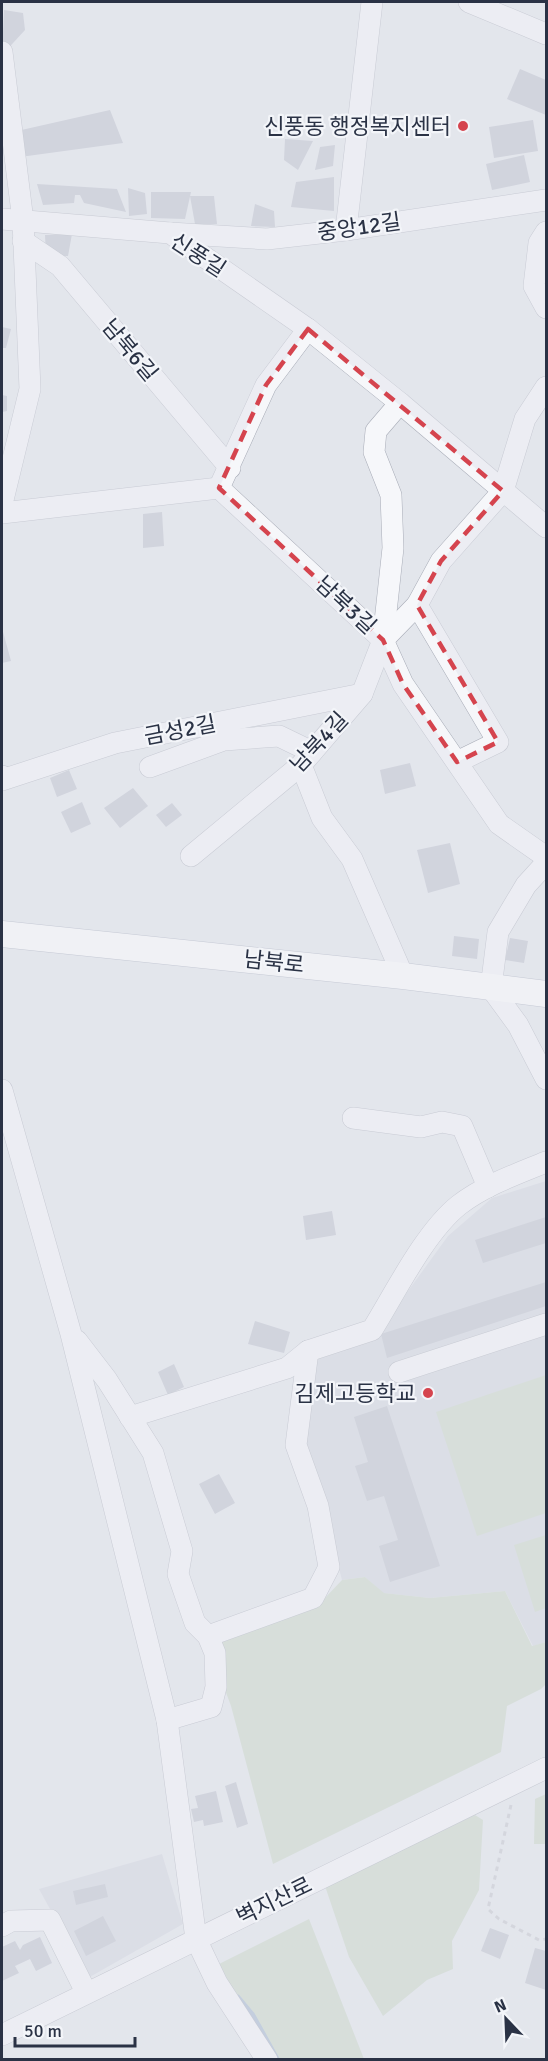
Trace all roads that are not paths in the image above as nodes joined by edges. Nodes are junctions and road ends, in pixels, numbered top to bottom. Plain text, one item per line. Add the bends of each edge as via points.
1 (372, 2) edge
2 (469, 2) edge
3 (546, 34) edge
4 (2, 52) edge
5 (546, 200) edge
6 (2, 219) edge
7 (346, 230) junction
8 (23, 231) junction
9 (546, 232) edge
10 (170, 233) junction
11 (546, 308) edge
12 (308, 328) junction
13 (546, 387) edge
14 (400, 403) junction
15 (230, 468) junction
16 (219, 488) junction
17 (502, 491) junction
18 (2, 504) edge
19 (2, 513) edge
20 (546, 527) edge
21 (417, 605) junction
22 (383, 639) junction
23 (362, 694) junction
24 (306, 759) junction
25 (457, 762) junction
26 (150, 767) dead end
27 (2, 778) edge
28 (190, 856) dead end
29 (546, 857) edge
30 (546, 863) edge
31 (2, 934) edge
32 (403, 976) junction
33 (490, 988) junction
34 (546, 994) edge
35 (546, 1079) edge
36 (2, 1090) edge
37 (353, 1118) dead end
38 (546, 1162) edge
39 (488, 1187) junction
40 (546, 1324) edge
41 (71, 1334) junction
42 (308, 1351) junction
43 (399, 1372) dead end
44 (130, 1417) junction
45 (208, 1636) junction
46 (167, 1720) junction
47 (546, 1768) edge
48 (5, 1920) edge
49 (196, 1940) junction
50 (86, 1992) junction
51 (2, 2035) edge
52 (267, 2060) edge

1 - 7 street
2 - 3 street
4 - 8 street
5 - 7 street, 중앙12길
6 - 8 street, 신풍길
7 - 10 street, 중앙12길 via 267,239
8 - 10 street, 신풍길
8 - 15 street, 남북6길 via 60,266
8 - 18 street via 30,389
9 - 11 street via 539,243 534,286
10 - 12 street, 신풍길
12 - 14 street, 신풍길
12 - 15 street via 266,385
13 - 17 street via 525,419
14 - 17 street, 신풍길
14 - 22 street via 376,431 374,452 392,495 393,548
15 - 16 street
16 - 19 street
16 - 22 street, 남북3길
17 - 20 street, 신풍길
17 - 21 street, 남북4길 via 441,561
21 - 22 street, 남북4길
21 - 25 street via 498,742
22 - 23 street, 남북4길
22 - 25 street, 남북3길 via 404,684
23 - 24 street, 남북4길
23 - 27 street, 금성2길 via 115,743
24 - 26 street via 279,736 224,740
24 - 28 street, 남북4길
24 - 32 street via 322,818 352,859
25 - 29 street, 남북3길 via 500,825
30 - 33 street via 526,885 498,932
31 - 32 main road, 남북로
32 - 33 main road, 남북로
33 - 34 main road, 남북로
33 - 35 street via 518,1025
36 - 41 street
37 - 39 street via 421,1127 442,1122 462,1126
38 - 39 street
39 - 42 street via 459,1206 434,1231 372,1330
40 - 43 street
41 - 44 street
41 - 46 street
42 - 44 street via 287,1368
42 - 45 street via 296,1445 318,1506 329,1566 313,1599
44 - 45 street via 153,1453 182,1551 178,1574 195,1623
45 - 46 street via 215,1653 216,1687 211,1707
46 - 49 street
47 - 49 street, 벽지산로
48 - 50 street via 50,1920
49 - 50 street, 벽지산로
49 - 52 street via 217,1983
50 - 51 street, 벽지산로

